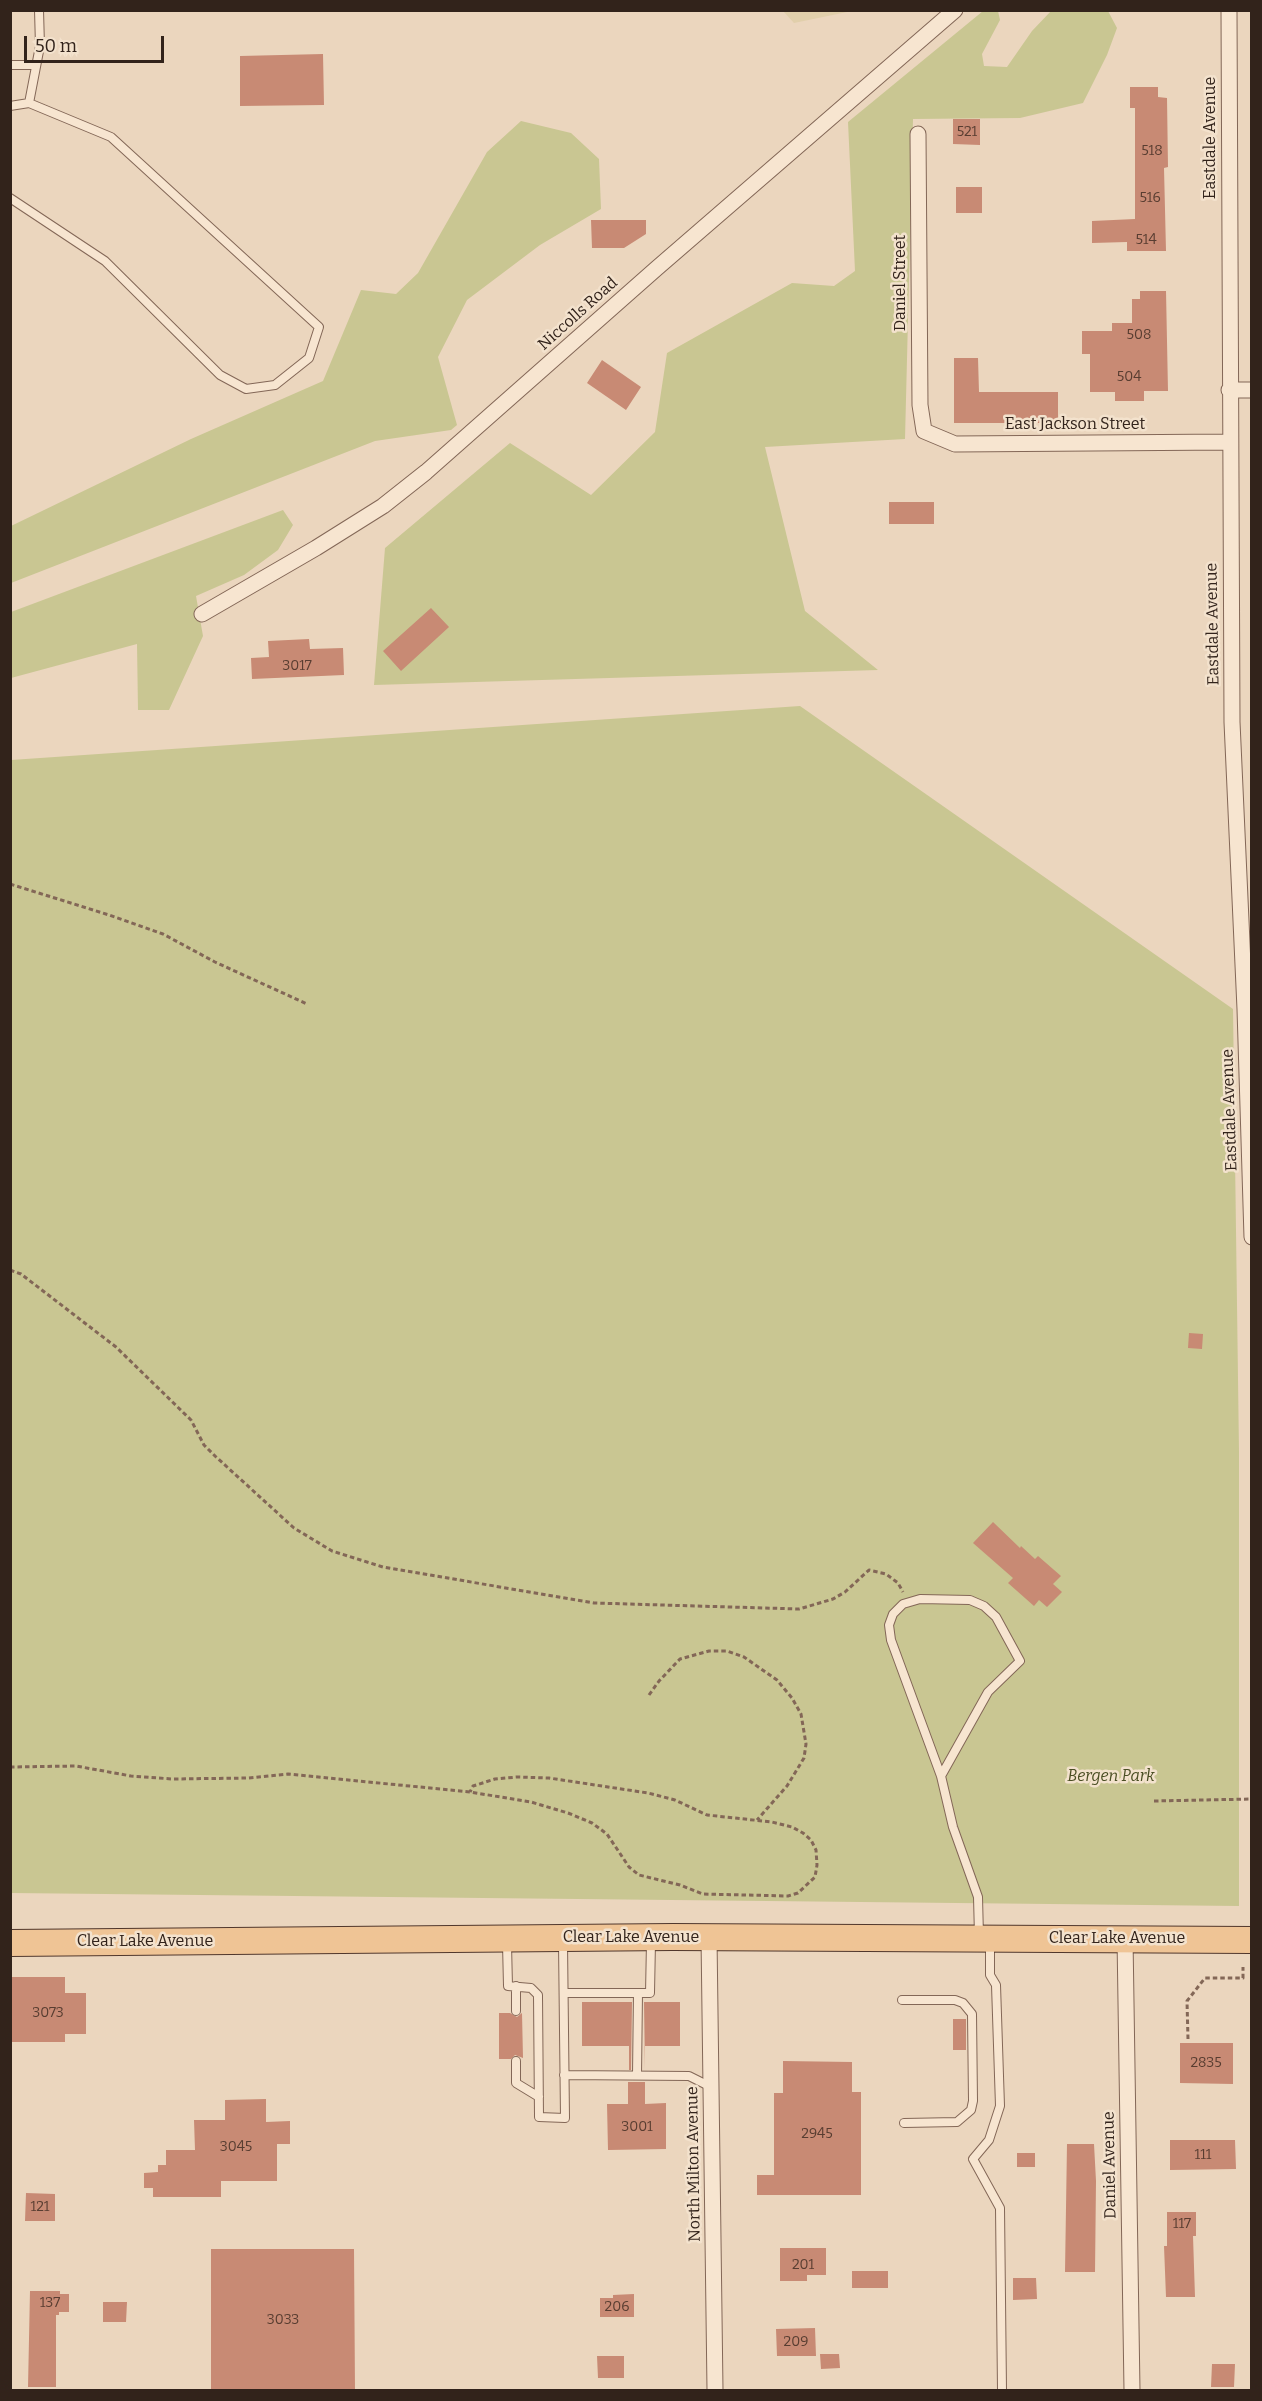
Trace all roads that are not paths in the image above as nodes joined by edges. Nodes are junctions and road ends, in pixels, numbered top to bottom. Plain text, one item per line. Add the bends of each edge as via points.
1 (39, 10) edge
2 (955, 10) edge
3 (1229, 10) edge
4 (10, 65) edge
5 (36, 65) junction
6 (29, 103) junction
7 (10, 106) edge
8 (918, 134) dead end
9 (10, 198) edge
10 (1229, 390) junction
11 (1251, 390) edge
12 (924, 431) joint
13 (1229, 442) junction
14 (202, 614) dead end
15 (1251, 1238) edge
16 (941, 1776) junction
17 (651, 1937) junction
18 (709, 1937) junction
19 (563, 1938) junction
20 (985, 1938) junction
21 (1125, 1938) junction
22 (507, 1939) junction
23 (1251, 1940) edge
24 (10, 1943) edge
25 (516, 1986) junction
26 (564, 1993) junction
27 (638, 1993) junction
28 (902, 2000) dead end
29 (516, 2011) dead end
30 (516, 2061) dead end
31 (564, 2075) junction
32 (637, 2075) junction
33 (711, 2087) junction
34 (539, 2097) junction
35 (904, 2123) dead end
36 (715, 2391) edge
37 (1002, 2391) edge
38 (1132, 2391) edge

1 - 5 lane
2 - 14 street, Niccolls Road via 426,472 383,506
3 - 10 street, Eastdale Avenue
4 - 5 lane
5 - 6 lane
6 - 7 lane
6 - 9 lane via 111,137 267,279 319,327 309,358 275,385 246,389 220,375 105,261
8 - 12 street, Daniel Street via 920,405
10 - 11 street
10 - 13 street, Eastdale Avenue
12 - 13 street, East Jackson Street via 955,444
13 - 15 street, Eastdale Avenue via 1232,722
16 - 16 lane via 889,1625 893,1614 909,1602 970,1600 996,1617 1020,1661 988,1692
16 - 20 lane via 953,1827 978,1897
17 - 18 main road, Clear Lake Avenue
17 - 19 main road, Clear Lake Avenue
17 - 27 lane via 650,1993
18 - 20 main road, Clear Lake Avenue
18 - 33 street, North Milton Avenue
19 - 22 main road, Clear Lake Avenue
19 - 26 lane
20 - 21 main road, Clear Lake Avenue
20 - 37 lane via 990,1975 996,1985 1000,2106 989,2140 973,2158 1000,2208
21 - 23 main road, Clear Lake Avenue
21 - 38 street, Daniel Avenue
22 - 24 main road, Clear Lake Avenue
22 - 25 lane via 508,1986
25 - 29 lane
25 - 34 lane via 531,1988 538,1995
26 - 27 lane
26 - 31 lane
27 - 32 lane
28 - 35 lane via 955,2000 972,2014 971,2110 957,2122
30 - 34 lane via 516,2083
31 - 32 lane
31 - 34 lane via 565,2118 539,2118
32 - 33 lane via 689,2076
33 - 36 street, North Milton Avenue

